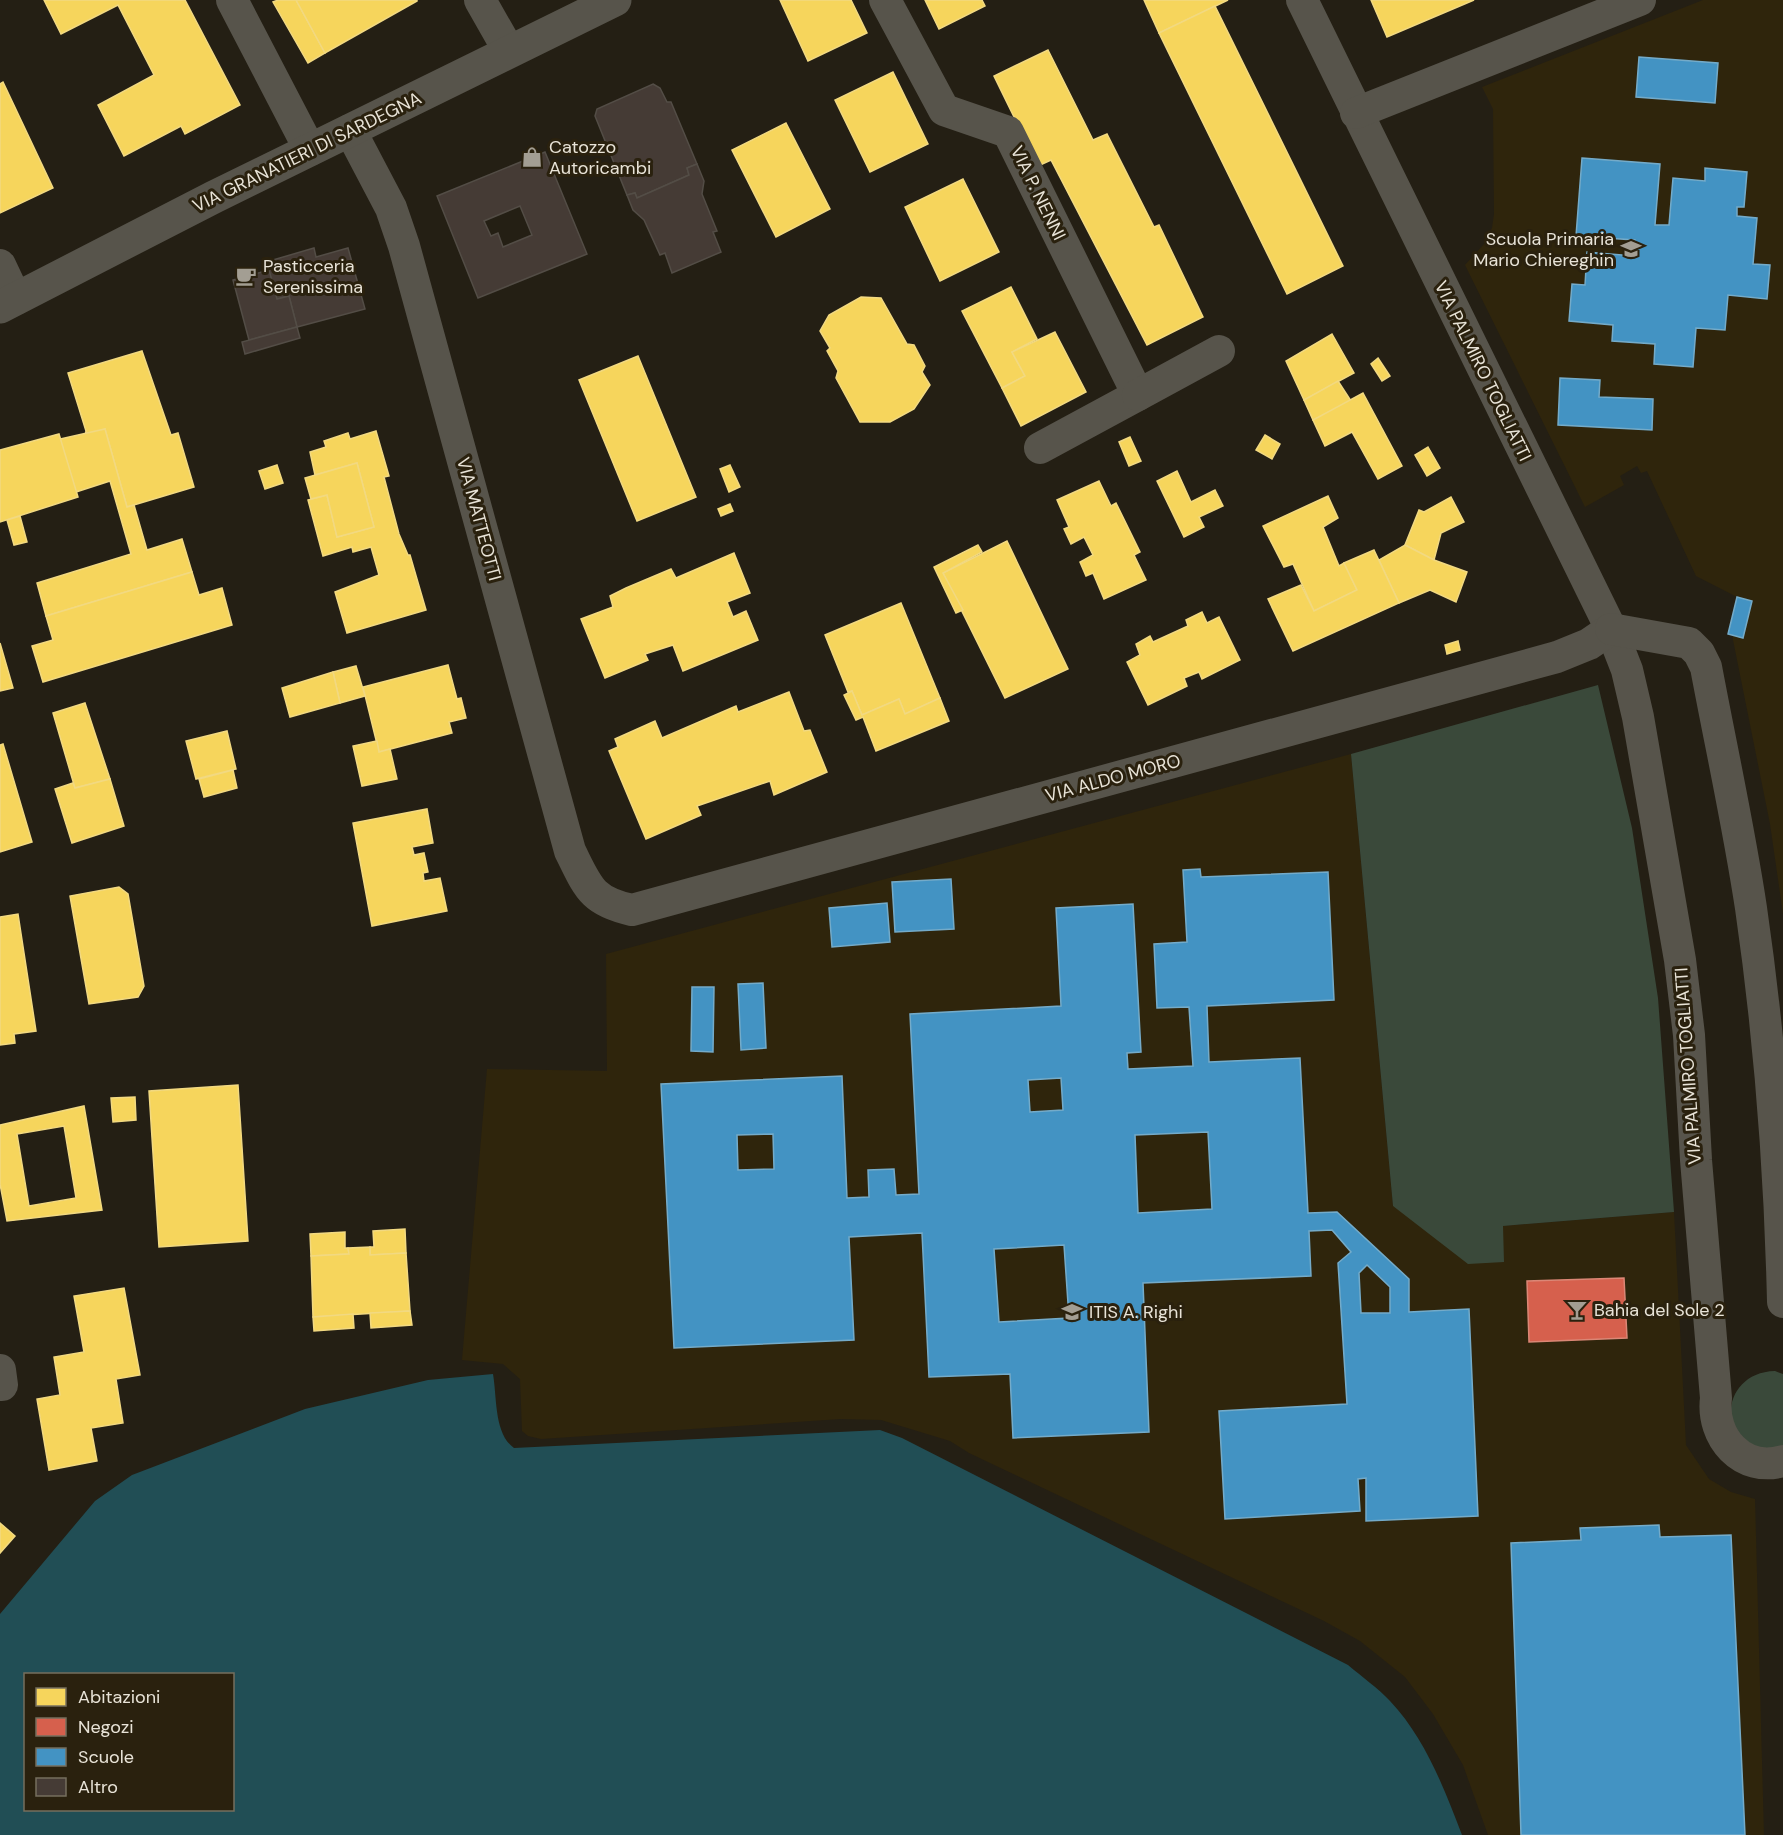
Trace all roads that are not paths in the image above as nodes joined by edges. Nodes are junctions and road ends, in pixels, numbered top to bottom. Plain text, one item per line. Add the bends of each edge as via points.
1 (232, 0) edge
2 (480, 0) edge
3 (615, 0) edge
4 (885, 0) edge
5 (1302, 0) edge
6 (1640, 0) edge
7 (509, 51) junction
8 (1356, 113) junction
9 (350, 130) junction
10 (310, 150) junction
11 (0, 265) edge
12 (8, 303) edge
13 (1219, 351) dead end
14 (1138, 395) junction
15 (1040, 448) dead end
16 (1611, 629) junction
17 (609, 904) joint
18 (1783, 1302) edge
19 (1783, 1461) edge

1 - 10 street
2 - 7 street
3 - 7 street, VIA GRANATIERI DI SARDEGNA
4 - 14 street, VIA P. NENNI via 944,110 1008,132
5 - 8 street, VIA PALMIRO TOGLIATTI
6 - 8 street
7 - 9 street, VIA GRANATIERI DI SARDEGNA
8 - 16 street, VIA PALMIRO TOGLIATTI
9 - 10 street, VIA GRANATIERI DI SARDEGNA
9 - 17 street, VIA MATTEOTTI via 391,208 404,246 570,851 588,886
10 - 12 street, VIA GRANATIERI DI SARDEGNA
11 - 12 street
13 - 14 street
14 - 15 street
16 - 17 street, VIA ALDO MORO via 1589,644 1534,664 632,910
16 - 18 street via 1689,643 1706,667 1751,906 1763,997 1777,1155
16 - 19 street, VIA PALMIRO TOGLIATTI via 1627,670 1638,717 1680,960 1689,1035 1716,1398 1714,1414 1728,1447 1766,1463

